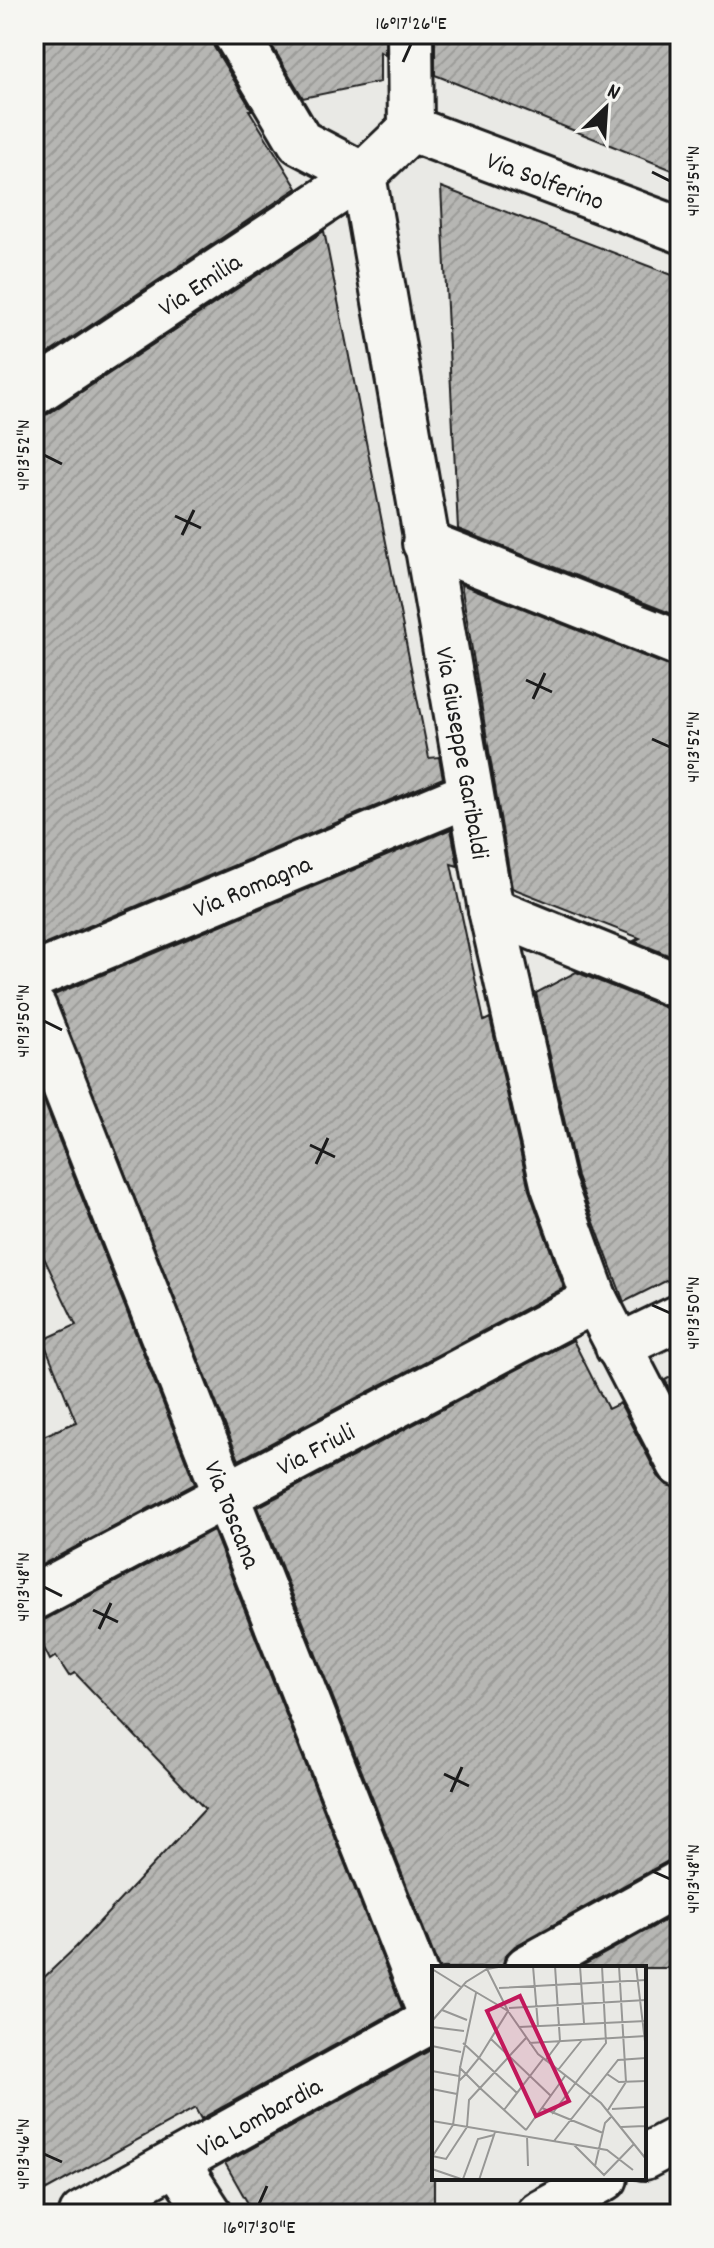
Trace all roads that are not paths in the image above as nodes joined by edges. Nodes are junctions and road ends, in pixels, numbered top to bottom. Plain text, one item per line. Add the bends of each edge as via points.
1 (236, 34) edge
2 (410, 34) edge
3 (411, 129) junction
4 (363, 175) junction
5 (680, 230) edge
6 (34, 393) edge
7 (425, 543) junction
8 (680, 644) edge
9 (470, 794) junction
10 (491, 910) junction
11 (34, 976) edge
12 (680, 987) edge
13 (34, 1008) edge
14 (595, 1300) junction
15 (680, 1317) edge
16 (618, 1347) junction
17 (680, 1464) edge
18 (227, 1495) junction
19 (34, 1597) edge
20 (680, 1883) edge
21 (531, 1966) edge
22 (432, 2015) edge
23 (432, 2021) edge
24 (680, 2138) edge
25 (646, 2156) edge
26 (176, 2162) junction
27 (601, 2180) edge
28 (82, 2214) edge
29 (210, 2214) edge
30 (539, 2214) edge

1 - 4 street via 300,142
2 - 3 street
3 - 4 street
3 - 5 street, Via Solferino
4 - 6 street, Via Emilia
4 - 7 street, Via Giuseppe Garibaldi
7 - 8 street
7 - 9 street, Via Giuseppe Garibaldi
9 - 10 street, Via Giuseppe Garibaldi
9 - 11 street, Via Romagna
10 - 12 street
10 - 14 street, Via Giuseppe Garibaldi via 553,1184
13 - 18 street, Via Toscana
14 - 16 street, Via Giuseppe Garibaldi
14 - 18 street, Via Friuli
15 - 16 street
16 - 17 street, Via Giuseppe Garibaldi
18 - 19 street, Via Friuli
18 - 22 street, Via Toscana
20 - 21 street
23 - 26 street, Via Lombardia
24 - 25 street
26 - 28 street, Via Lombardia
26 - 29 street
27 - 30 street

